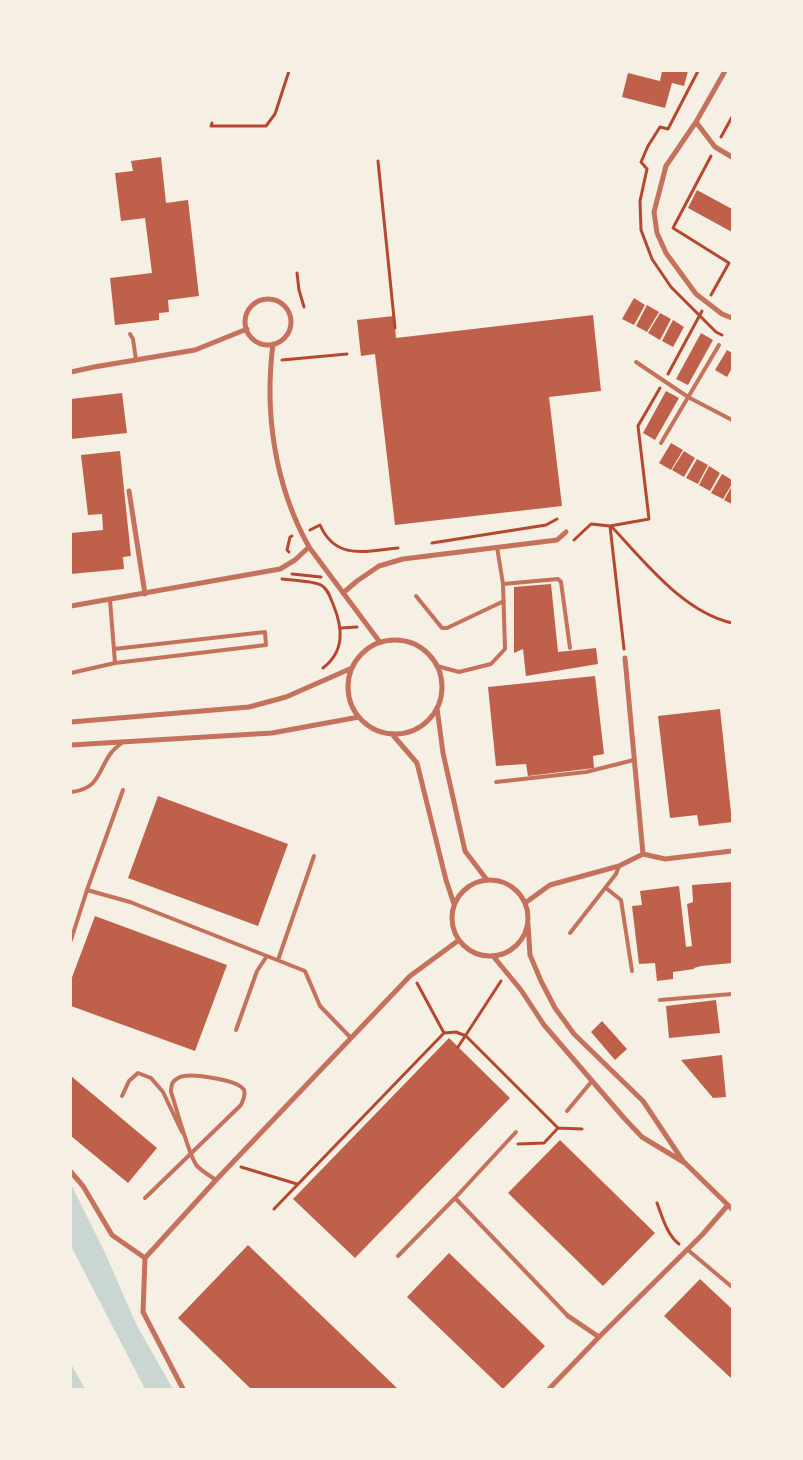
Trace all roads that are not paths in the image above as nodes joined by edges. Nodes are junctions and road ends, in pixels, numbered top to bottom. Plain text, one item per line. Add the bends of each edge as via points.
1 (725, 71) edge
2 (696, 122) junction
3 (732, 157) edge
4 (732, 318) edge
5 (247, 329) junction
6 (130, 334) dead end
7 (274, 344) junction
8 (719, 345) dead end
9 (136, 360) junction
10 (636, 362) dead end
11 (71, 372) edge
12 (688, 397) junction
13 (732, 420) edge
14 (662, 443) dead end
15 (129, 491) dead end
16 (566, 532) dead end
17 (309, 547) junction
18 (497, 547) junction
19 (503, 584) junction
20 (343, 592) junction
21 (144, 594) junction
22 (416, 596) dead end
23 (110, 600) junction
24 (504, 601) junction
25 (71, 606) edge
26 (379, 641) junction
27 (570, 648) dead end
28 (114, 649) junction
29 (624, 658) road end
30 (115, 663) junction
31 (437, 666) junction
32 (352, 668) junction
33 (71, 673) edge
34 (437, 708) junction
35 (359, 717) junction
36 (71, 722) edge
37 (392, 734) junction
38 (123, 742) junction
39 (71, 745) edge
40 (634, 760) junction
41 (496, 782) dead end
42 (123, 790) dead end
43 (71, 792) edge
44 (732, 851) edge
45 (643, 854) junction
46 (314, 856) dead end
47 (619, 866) junction
48 (487, 880) junction
49 (606, 888) junction
50 (87, 890) junction
51 (525, 903) junction
52 (454, 904) junction
53 (528, 924) junction
54 (570, 933) dead end
55 (71, 940) edge
56 (459, 940) junction
57 (267, 956) junction
58 (493, 956) junction
59 (278, 960) junction
60 (632, 971) dead end
61 (732, 994) edge
62 (660, 1000) dead end
63 (236, 1030) dead end
64 (351, 1038) junction
65 (592, 1081) junction
66 (122, 1096) dead end
67 (567, 1111) dead end
68 (516, 1132) dead end
69 (186, 1141) junction
70 (191, 1152) junction
71 (685, 1163) junction
72 (71, 1172) edge
73 (216, 1180) junction
74 (145, 1198) dead end
75 (455, 1198) junction
76 (730, 1207) edge
77 (688, 1250) junction
78 (398, 1256) dead end
79 (146, 1258) junction
80 (732, 1287) edge
81 (568, 1316) joint
82 (599, 1337) junction
83 (183, 1389) edge
84 (549, 1389) edge

1 - 2 street
2 - 3 street via 715,148
2 - 4 street via 666,166 654,212 657,233 666,253 696,294
5 - 7 street via 260,343
5 - 7 street via 246,315 254,303 266,298 278,300 287,308 292,322 286,336
5 - 9 street via 195,350
6 - 9 lane
7 - 17 street via 271,360 275,452 280,476
8 - 12 lane
9 - 11 street
10 - 12 lane
12 - 13 lane
12 - 14 lane
15 - 21 street
16 - 18 street via 557,540
17 - 20 street
17 - 21 street via 280,569
18 - 19 lane
18 - 20 street via 403,559 379,566
19 - 24 lane
19 - 27 lane via 558,579
20 - 26 street
21 - 23 street
22 - 24 lane via 442,628
23 - 25 street
23 - 28 lane
24 - 31 lane via 505,649 491,664 460,672
26 - 31 street via 402,640 418,645 428,652
26 - 32 street via 361,654
28 - 30 lane
28 - 30 lane via 265,632 266,645
29 - 40 street
30 - 33 lane
31 - 34 street via 442,681
32 - 35 street via 348,695
32 - 36 street via 286,697 250,707
34 - 37 street via 420,727
34 - 48 street via 443,753 465,851
35 - 37 street via 376,730
35 - 38 street via 272,733
37 - 52 street via 417,763
38 - 39 street
38 - 43 lane via 112,752 98,780
40 - 41 lane via 586,772
40 - 45 street
42 - 50 lane
44 - 45 street via 665,858
45 - 47 street
46 - 59 lane
47 - 49 lane
47 - 51 street via 550,885
48 - 51 street via 510,885
48 - 52 street via 467,887
49 - 54 lane
49 - 60 lane via 621,900
50 - 55 lane
50 - 57 lane via 130,902
51 - 53 street
52 - 56 street via 452,922
53 - 58 street via 518,944 510,951
53 - 71 street via 530,955 555,1008 586,1046 643,1101
56 - 58 street via 477,954
56 - 64 street via 410,976
57 - 59 lane
57 - 63 lane via 257,971
58 - 65 street via 544,1025
59 - 64 lane via 305,970 320,1006
61 - 62 lane
64 - 73 street
65 - 67 lane
65 - 71 street via 642,1137
66 - 69 lane via 129,1081 138,1073 151,1078 163,1092
68 - 75 lane
69 - 70 lane
69 - 70 lane via 171,1092 174,1080 197,1076 241,1086 245,1091 241,1105
70 - 73 lane via 196,1164
70 - 74 lane
71 - 76 street
72 - 79 street via 112,1235
73 - 79 street
75 - 78 lane
75 - 81 lane
76 - 77 street
77 - 80 lane
77 - 82 street
79 - 83 street via 143,1312
81 - 82 street
82 - 84 street

